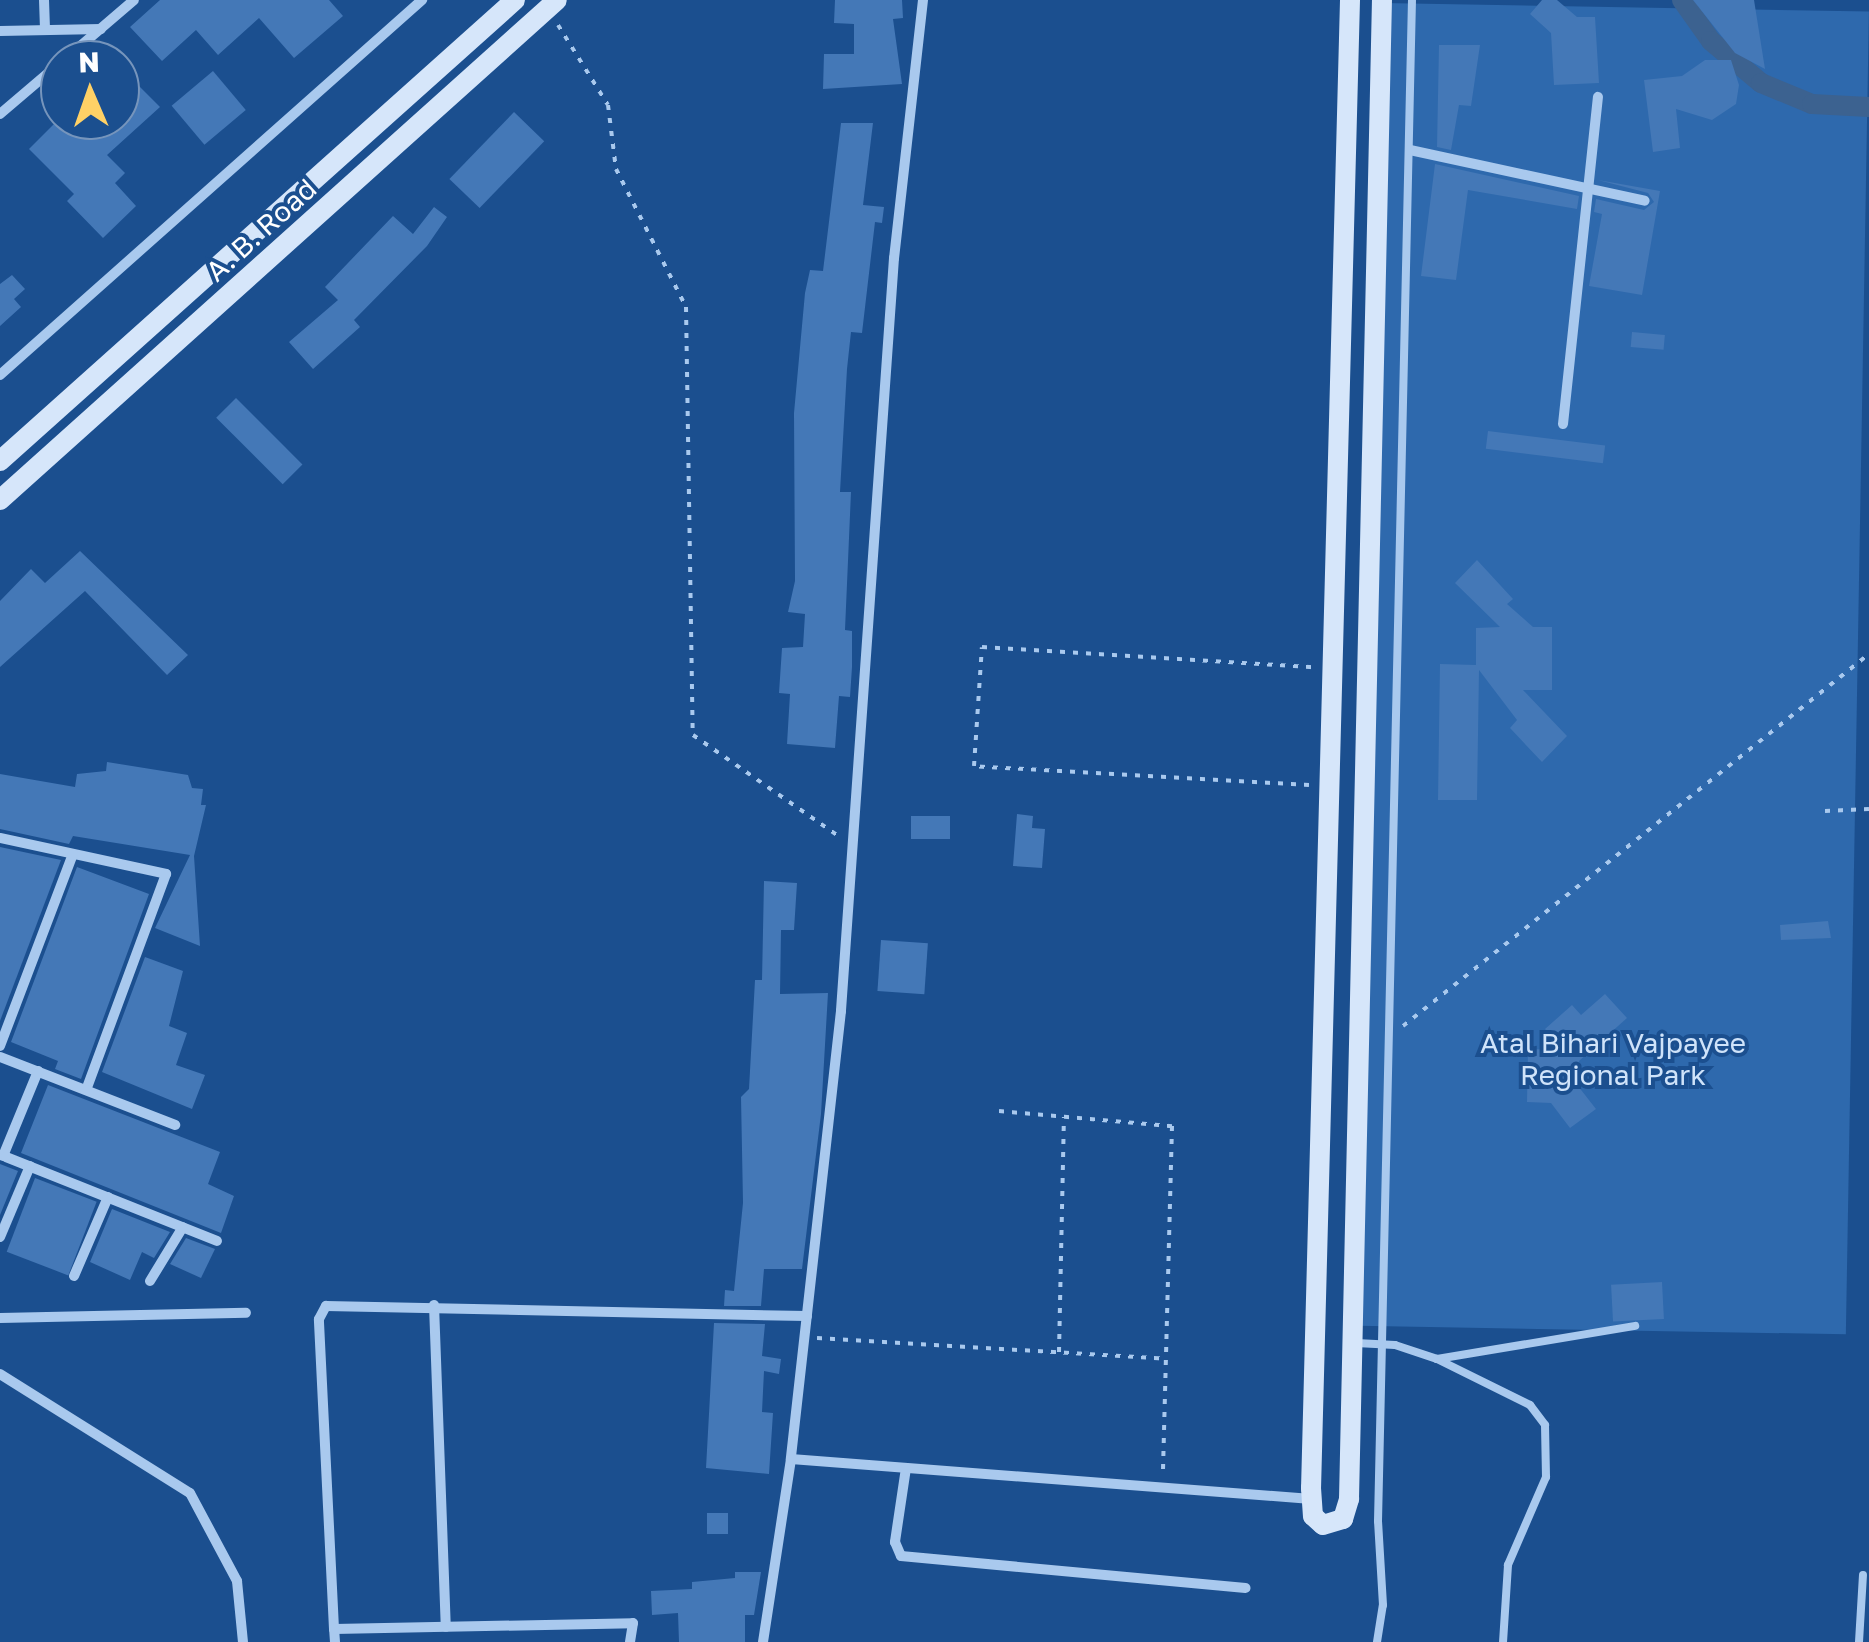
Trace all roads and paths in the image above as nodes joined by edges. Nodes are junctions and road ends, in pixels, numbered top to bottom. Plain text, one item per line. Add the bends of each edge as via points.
1 (44, 0) edge
2 (134, 0) edge
3 (422, 0) edge
4 (515, 0) edge
5 (924, 0) edge
6 (1350, 0) edge
7 (1382, 0) edge
8 (1412, 0) edge
9 (552, 4) edge
10 (44, 29) junction
11 (101, 29) junction
12 (0, 31) edge
13 (88, 40) edge
14 (40, 80) edge
15 (1598, 97) dead end
16 (0, 114) edge
17 (1410, 150) junction
18 (1588, 189) junction
19 (1646, 201) dead end
20 (0, 375) edge
21 (1563, 424) dead end
22 (0, 461) edge
23 (0, 500) edge
24 (1869, 654) edge
25 (1333, 668) junction
26 (1330, 786) junction
27 (1869, 809) edge
28 (1825, 810) dead end
29 (0, 838) edge
30 (851, 846) junction
31 (73, 854) junction
32 (1388, 1037) junction
33 (0, 1046) edge
34 (0, 1056) edge
35 (38, 1071) junction
36 (86, 1090) junction
37 (999, 1111) dead end
38 (1064, 1117) junction
39 (174, 1126) dead end
40 (3, 1156) edge
41 (30, 1166) junction
42 (108, 1197) junction
43 (183, 1227) junction
44 (0, 1237) edge
45 (217, 1241) dead end
46 (74, 1276) dead end
47 (150, 1282) dead end
48 (434, 1305) junction
49 (246, 1313) dead end
50 (807, 1316) junction
51 (0, 1318) edge
52 (1635, 1326) dead end
53 (805, 1337) junction
54 (1352, 1342) junction
55 (1382, 1342) junction
56 (1059, 1352) junction
57 (1166, 1359) junction
58 (1437, 1359) junction
59 (0, 1374) edge
60 (791, 1460) junction
61 (906, 1468) junction
62 (1162, 1488) junction
63 (1311, 1500) junction
64 (1863, 1575) dead end
65 (1246, 1588) dead end
66 (446, 1627) junction
67 (334, 1629) junction
68 (243, 1642) edge
69 (335, 1642) edge
70 (630, 1642) edge
71 (763, 1642) edge
72 (1377, 1642) edge
73 (1503, 1642) edge
74 (1859, 1642) edge

1 - 10 street
2 - 11 street
3 - 20 street
4 - 22 street, A. B. Road
5 - 30 street via 894,258
6 - 25 street
7 - 54 street
8 - 17 lane
9 - 23 street, A. B. Road
9 - 30 path via 608,105 616,169 686,307 693,735
10 - 11 street
10 - 12 street
11 - 13 street
14 - 16 street
15 - 18 street
17 - 18 street
17 - 32 lane
18 - 19 street
18 - 21 street
24 - 32 path
25 - 26 street
25 - 26 path via 982,647 974,766
26 - 63 street
27 - 28 path
29 - 31 street
30 - 50 street via 841,1011
31 - 33 street
31 - 36 street via 166,874
32 - 55 lane
34 - 35 street
35 - 36 street
35 - 40 street
36 - 39 street
37 - 38 path
38 - 56 path
38 - 57 path via 1172,1126
40 - 41 street
41 - 42 street
41 - 44 street
42 - 43 street
42 - 46 street
43 - 45 street
43 - 47 street
48 - 50 street
48 - 66 street
48 - 67 street via 341,1302 326,1306 318,1320
49 - 51 street
50 - 53 street
52 - 58 lane
53 - 56 path
53 - 60 street
54 - 55 lane
54 - 63 street via 1344,1518 1323,1525 1313,1516
55 - 58 lane
55 - 72 lane via 1383,1605
56 - 57 path
57 - 62 path
58 - 73 lane via 1530,1406 1545,1425 1546,1476 1508,1564
59 - 68 street via 190,1493 238,1582
60 - 61 street
60 - 71 street
61 - 62 street
61 - 65 street via 895,1542 901,1556
62 - 63 street
64 - 74 lane
66 - 67 street
66 - 70 street via 633,1623
67 - 69 street

